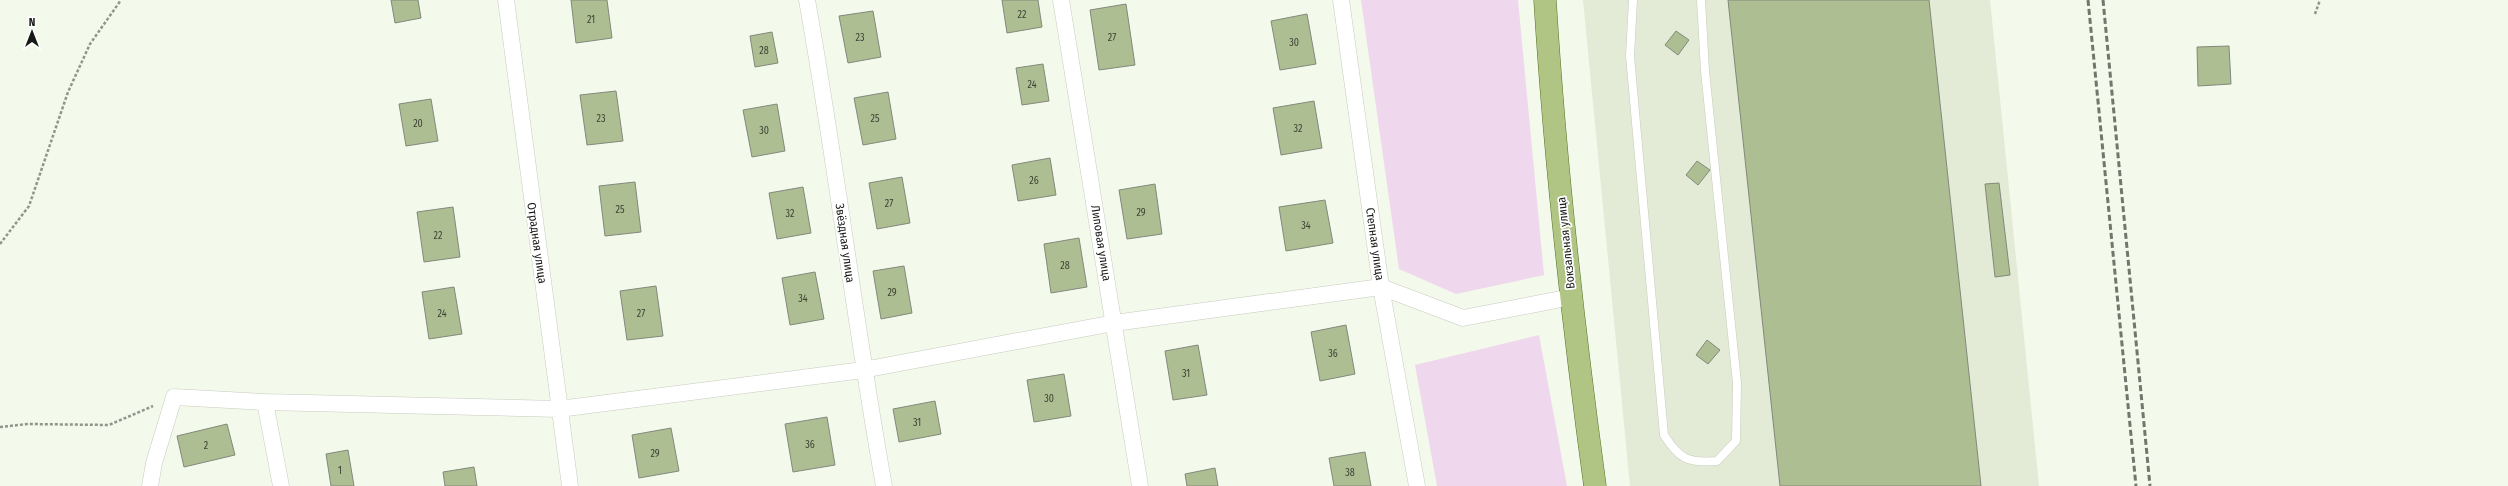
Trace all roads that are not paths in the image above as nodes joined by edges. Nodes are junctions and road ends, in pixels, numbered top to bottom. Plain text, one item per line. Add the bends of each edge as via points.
1 (506, 0) edge
2 (807, 0) edge
3 (1061, 0) edge
4 (1341, 0) edge
5 (1545, 0) edge
6 (1634, 0) edge
7 (1701, 0) edge
8 (1381, 287) junction
9 (1572, 297) junction
10 (1114, 323) junction
11 (864, 370) junction
12 (266, 402) junction
13 (559, 409) junction
14 (150, 486) edge
15 (281, 486) edge
16 (570, 486) edge
17 (884, 486) edge
18 (1140, 486) edge
19 (1418, 486) edge
20 (1595, 486) edge

1 - 13 street, Отрадная улица
2 - 11 street, Звёздная улица via 820,69
3 - 10 street, Липовая улица
4 - 8 street, Степная улица
5 - 9 main road, Вокзальная улица via 1550,79
6 - 7 lane via 1630,56 1664,435 1674,451 1693,462 1717,460 1736,442 1737,390 1705,71
8 - 9 street via 1463,318
8 - 10 street
8 - 19 street, Степная улица
9 - 20 main road, Вокзальная улица
10 - 11 street
10 - 18 street, Липовая улица
11 - 13 street
11 - 17 street, Звёздная улица
12 - 13 street
12 - 14 street via 174,397 154,463
12 - 15 street
13 - 16 street, Отрадная улица

